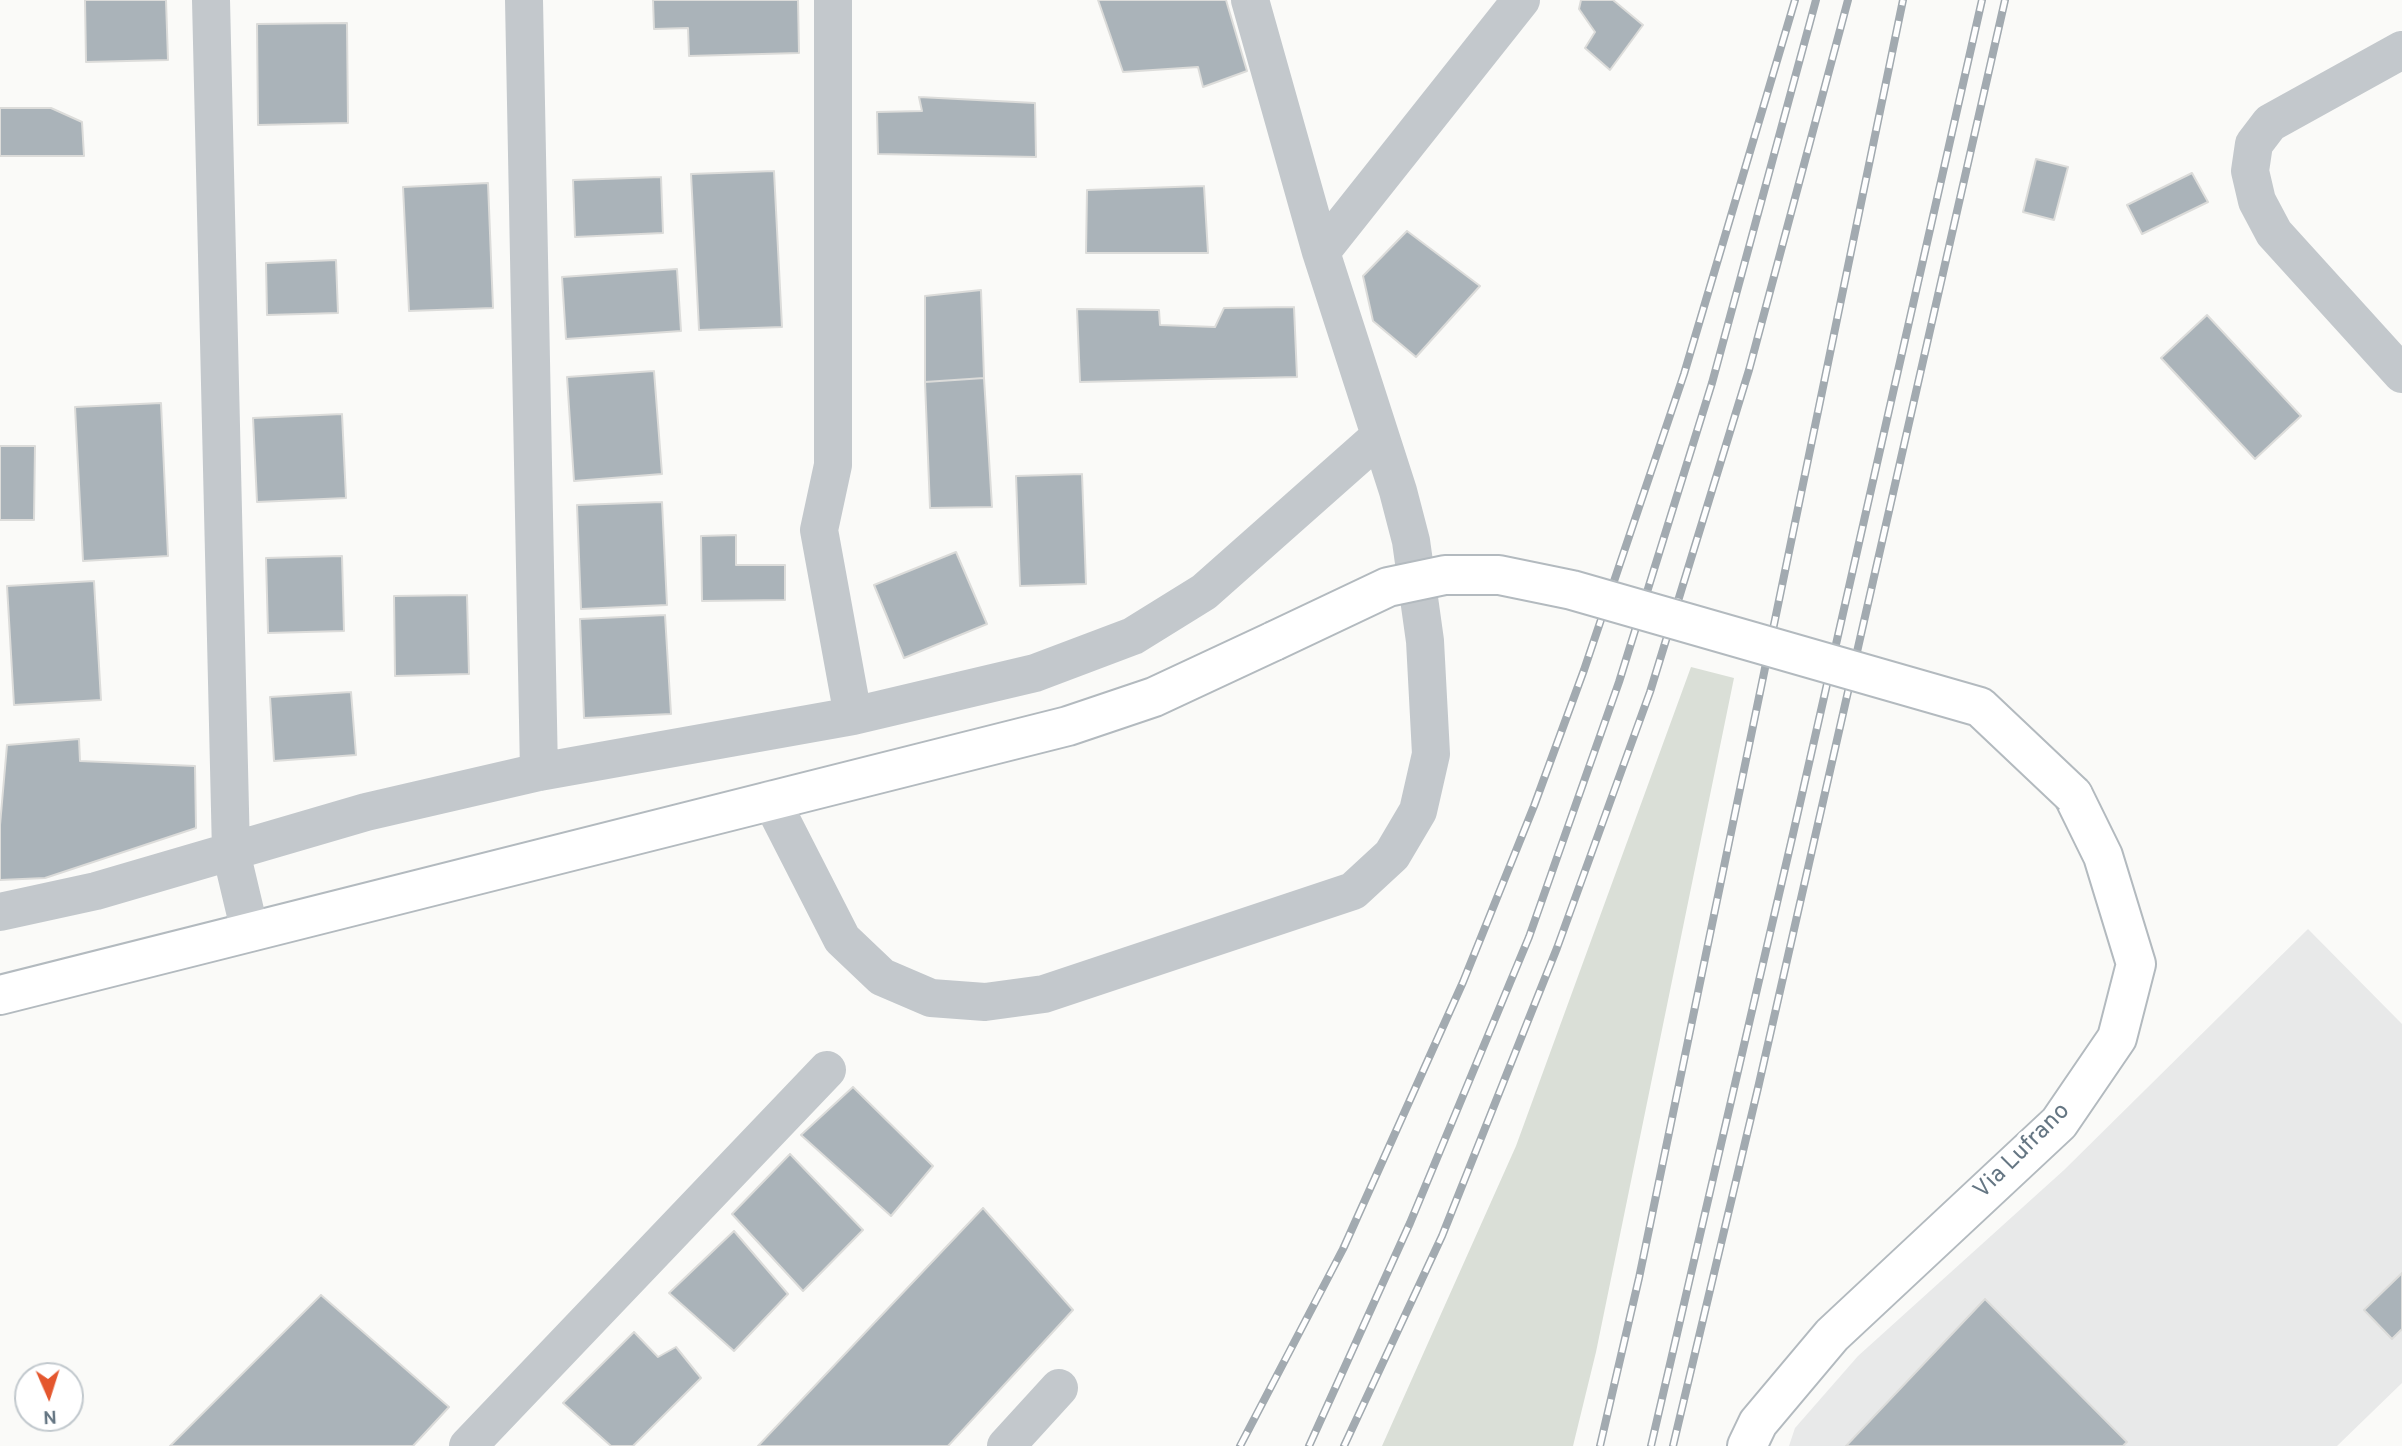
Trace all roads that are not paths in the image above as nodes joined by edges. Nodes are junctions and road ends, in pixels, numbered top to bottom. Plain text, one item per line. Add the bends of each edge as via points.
1 (211, 0) edge
2 (524, 0) edge
3 (834, 0) edge
4 (1250, 0) edge
5 (1521, 0) edge
6 (2402, 50) edge
7 (1321, 252) junction
8 (2402, 374) edge
9 (1379, 437) junction
10 (853, 716) junction
11 (539, 772) junction
12 (771, 800) junction
13 (231, 852) junction
14 (0, 912) edge
15 (250, 932) junction
16 (0, 995) edge
17 (827, 1070) dead end
18 (1059, 1388) dead end
19 (468, 1446) edge
20 (1006, 1446) edge
21 (1747, 1446) edge

1 - 13 street
2 - 11 street
3 - 10 street via 833,465 819,530
4 - 7 street
5 - 7 street
6 - 8 street via 2270,123 2254,144 2250,171 2257,201 2274,233
7 - 9 street
9 - 10 street via 1204,592 1133,636 1035,673
9 - 12 street via 1411,541 1425,641 1431,754 1418,811 1392,855 1353,891 1044,994 985,1003 931,998 882,977 842,939
10 - 11 street
11 - 13 street via 366,812
12 - 15 street
12 - 21 street, Via Lufrano, bridge via 1068,726 1154,697 1388,587 1446,575 1499,575 1572,590 1980,707 2073,795 2103,856 2136,964 2118,1038 2059,1123 1832,1335 1758,1423
13 - 14 street via 96,891
13 - 15 street
15 - 16 street
17 - 19 street
18 - 20 street

